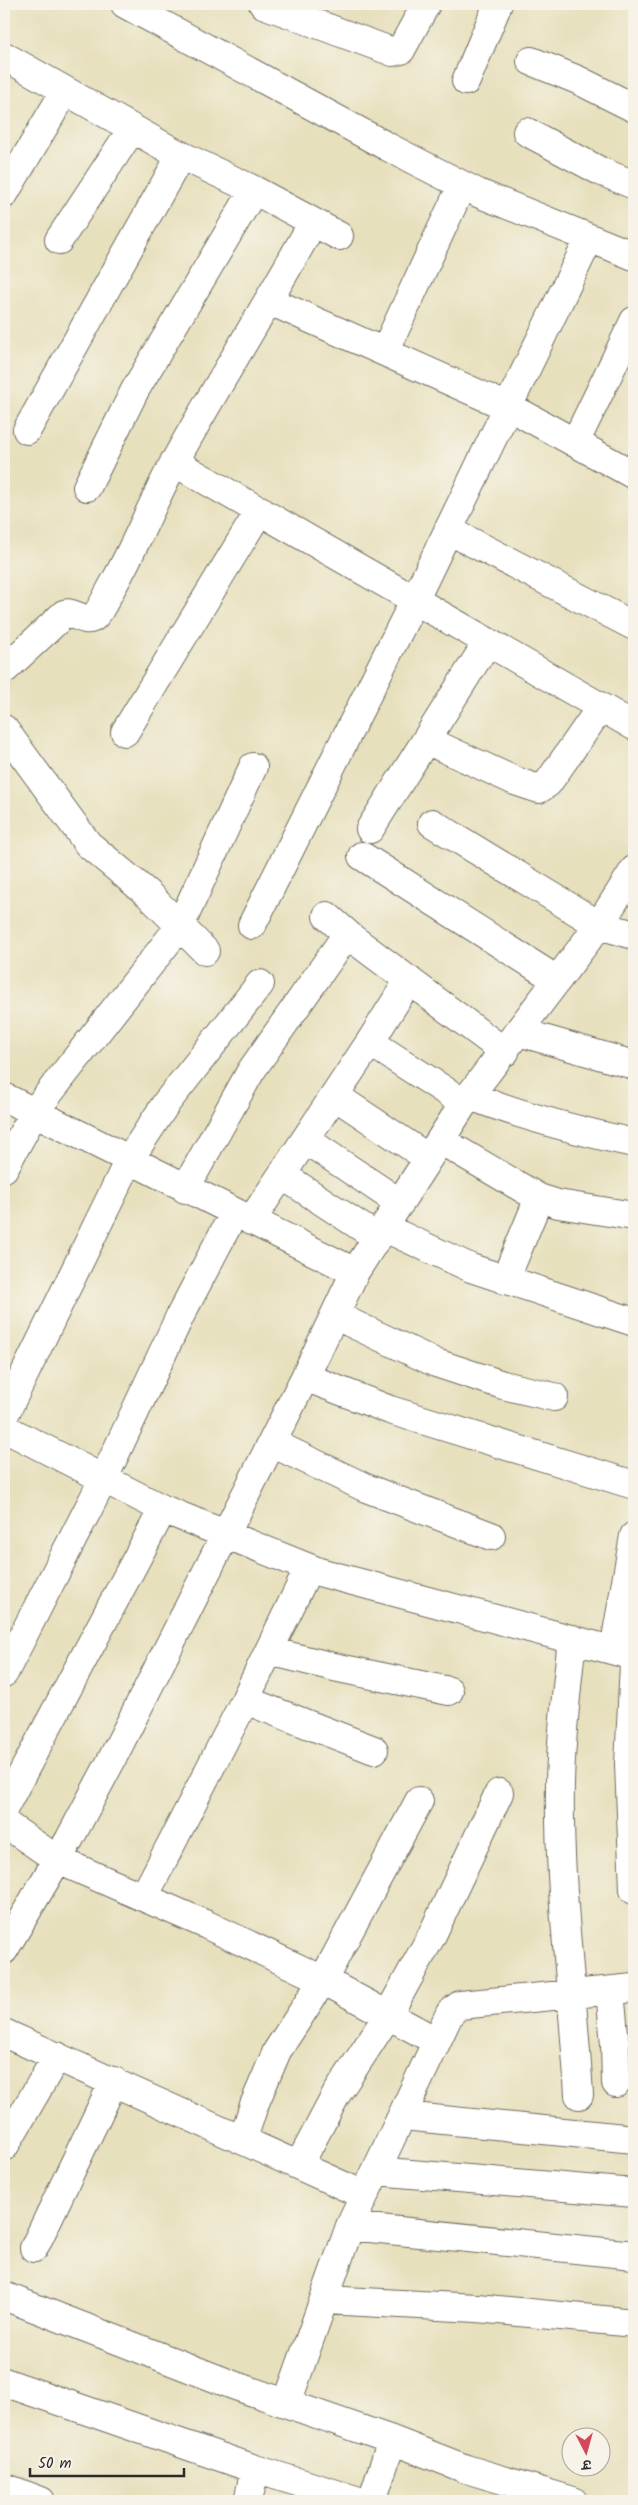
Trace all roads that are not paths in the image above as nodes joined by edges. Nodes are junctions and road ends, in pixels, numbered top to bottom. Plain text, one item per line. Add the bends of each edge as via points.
1 (125, 4) edge
2 (263, 4) edge
3 (426, 4) edge
4 (498, 4) edge
5 (4, 56) edge
6 (531, 61) dead end
7 (466, 81) dead end
8 (65, 91) junction
9 (634, 108) edge
10 (132, 129) junction
11 (527, 132) dead end
12 (181, 155) junction
13 (462, 185) junction
14 (634, 185) edge
15 (254, 190) junction
16 (4, 194) edge
17 (313, 222) junction
18 (339, 236) dead end
19 (589, 239) junction
20 (59, 240) dead end
21 (634, 255) edge
22 (270, 301) junction
23 (634, 321) edge
24 (385, 352) junction
25 (508, 406) junction
26 (26, 430) dead end
27 (575, 443) junction
28 (174, 462) junction
29 (634, 475) edge
30 (87, 487) dead end
31 (260, 510) junction
32 (448, 530) junction
33 (414, 601) junction
34 (634, 626) edge
35 (486, 643) junction
36 (4, 670) edge
37 (601, 707) junction
38 (634, 726) edge
39 (4, 729) edge
40 (125, 732) dead end
41 (426, 740) junction
42 (253, 768) dead end
43 (432, 823) dead end
44 (370, 829) dead end
45 (362, 856) dead end
46 (634, 870) edge
47 (327, 916) dead end
48 (252, 925) dead end
49 (599, 925) junction
50 (180, 926) junction
51 (347, 934) junction
52 (634, 935) edge
53 (205, 951) dead end
54 (409, 980) junction
55 (557, 980) junction
56 (260, 984) dead end
57 (370, 1042) junction
58 (512, 1042) junction
59 (634, 1065) edge
60 (335, 1096) junction
61 (4, 1097) edge
62 (468, 1099) junction
63 (35, 1112) junction
64 (306, 1140) junction
65 (634, 1142) edge
66 (434, 1149) junction
67 (129, 1160) junction
68 (4, 1168) edge
69 (282, 1176) junction
70 (185, 1189) junction
71 (539, 1198) junction
72 (400, 1203) junction
73 (634, 1216) edge
74 (242, 1217) junction
75 (381, 1233) junction
76 (355, 1272) junction
77 (505, 1280) junction
78 (336, 1316) junction
79 (634, 1322) edge
80 (305, 1378) junction
81 (554, 1397) dead end
82 (4, 1416) edge
83 (4, 1428) edge
84 (272, 1443) junction
85 (103, 1480) junction
86 (634, 1485) edge
87 (163, 1510) junction
88 (226, 1536) junction
89 (491, 1536) dead end
90 (634, 1536) edge
91 (309, 1568) junction
92 (572, 1639) junction
93 (269, 1651) junction
94 (627, 1657) edge
95 (4, 1673) edge
96 (449, 1691) dead end
97 (245, 1700) junction
98 (374, 1750) dead end
99 (499, 1793) dead end
100 (419, 1801) dead end
101 (4, 1808) edge
102 (4, 1822) edge
103 (58, 1860) junction
104 (634, 1890) edge
105 (144, 1897) junction
106 (4, 1950) edge
107 (323, 1980) junction
108 (622, 1990) edge
109 (572, 1995) junction
110 (388, 2015) junction
111 (4, 2033) edge
112 (436, 2041) junction
113 (57, 2056) junction
114 (114, 2081) junction
115 (616, 2083) dead end
116 (579, 2095) dead end
117 (403, 2116) junction
118 (243, 2139) junction
119 (634, 2139) edge
120 (4, 2147) edge
121 (299, 2165) junction
122 (376, 2171) junction
123 (634, 2193) edge
124 (364, 2195) junction
125 (350, 2226) junction
126 (34, 2248) dead end
127 (634, 2255) edge
128 (325, 2300) junction
129 (7, 2305) edge
130 (634, 2323) edge
131 (4, 2382) edge
132 (287, 2403) junction
133 (392, 2440) junction
134 (255, 2470) junction
135 (4, 2487) edge
136 (40, 2501) edge
137 (248, 2501) edge
138 (359, 2501) edge
139 (372, 2501) edge
140 (573, 2501) edge

1 - 13 street
2 - 3 street via 393,52 402,50
4 - 7 street
5 - 8 street
6 - 9 street
8 - 10 street
8 - 16 street
10 - 12 street
10 - 20 street
11 - 14 street via 600,171
12 - 15 street
12 - 26 street
13 - 19 street
13 - 24 street
15 - 17 street
15 - 30 street via 135,390
17 - 18 street
17 - 22 street
19 - 21 street
19 - 25 street
22 - 24 street
22 - 28 street
23 - 27 street
24 - 25 street
25 - 27 street
25 - 32 street
27 - 29 street
28 - 31 street
28 - 36 street via 122,569 95,616 87,620 68,612 64,614
31 - 33 street
31 - 40 street
32 - 33 street
32 - 34 street
33 - 35 street
33 - 48 street
35 - 37 street
35 - 41 street
37 - 38 street
37 - 41 street via 548,783 539,788 515,781
39 - 50 street via 88,844 148,894
41 - 44 street
42 - 50 street
43 - 49 street
45 - 55 street
46 - 49 street
47 - 51 street
49 - 52 street
49 - 55 street
50 - 53 street
50 - 63 street
51 - 54 street
51 - 70 street via 251,1071
54 - 57 street
54 - 58 street
55 - 58 street
56 - 67 street via 167,1102
57 - 60 street
57 - 62 street
58 - 59 street
58 - 62 street
60 - 64 street
60 - 66 street
61 - 63 street
62 - 65 street via 557,1125
62 - 66 street
63 - 67 street
63 - 68 street
64 - 69 street
64 - 72 street
66 - 71 street
66 - 72 street
67 - 70 street
67 - 82 street
69 - 74 street
69 - 75 street
70 - 74 street
71 - 73 street
71 - 77 street
72 - 75 street
74 - 76 street
74 - 85 street via 180,1316
75 - 76 street
75 - 77 street
76 - 78 street
77 - 79 street
78 - 80 street
78 - 81 street via 436,1363 502,1385
80 - 84 street
80 - 86 street via 390,1410
83 - 85 street
84 - 88 street
84 - 89 street via 366,1488
85 - 87 street
85 - 95 street
87 - 88 street
87 - 101 street
88 - 91 street
88 - 103 street
90 - 94 street
91 - 92 street
91 - 93 street
92 - 94 street
92 - 109 street via 560,1784
93 - 96 street
93 - 97 street
94 - 104 street
97 - 98 street
97 - 105 street
99 - 110 street via 432,1935
100 - 107 street
102 - 103 street
103 - 105 street
103 - 106 street
105 - 107 street
107 - 110 street
107 - 118 street via 267,2070
108 - 109 street
108 - 115 street via 615,2044
109 - 112 street via 460,2005 450,2012
109 - 116 street
110 - 112 street
110 - 121 street via 336,2095
111 - 113 street
112 - 117 street
113 - 114 street
113 - 120 street
114 - 118 street
114 - 126 street
117 - 119 street
117 - 122 street
118 - 121 street
121 - 124 street
122 - 123 street
122 - 124 street
124 - 125 street
125 - 127 street
125 - 128 street
128 - 130 street via 477,2308
128 - 132 street
129 - 132 street
131 - 134 street
132 - 133 street
133 - 139 street
133 - 140 street via 466,2469
134 - 137 street
134 - 138 street
135 - 136 street

